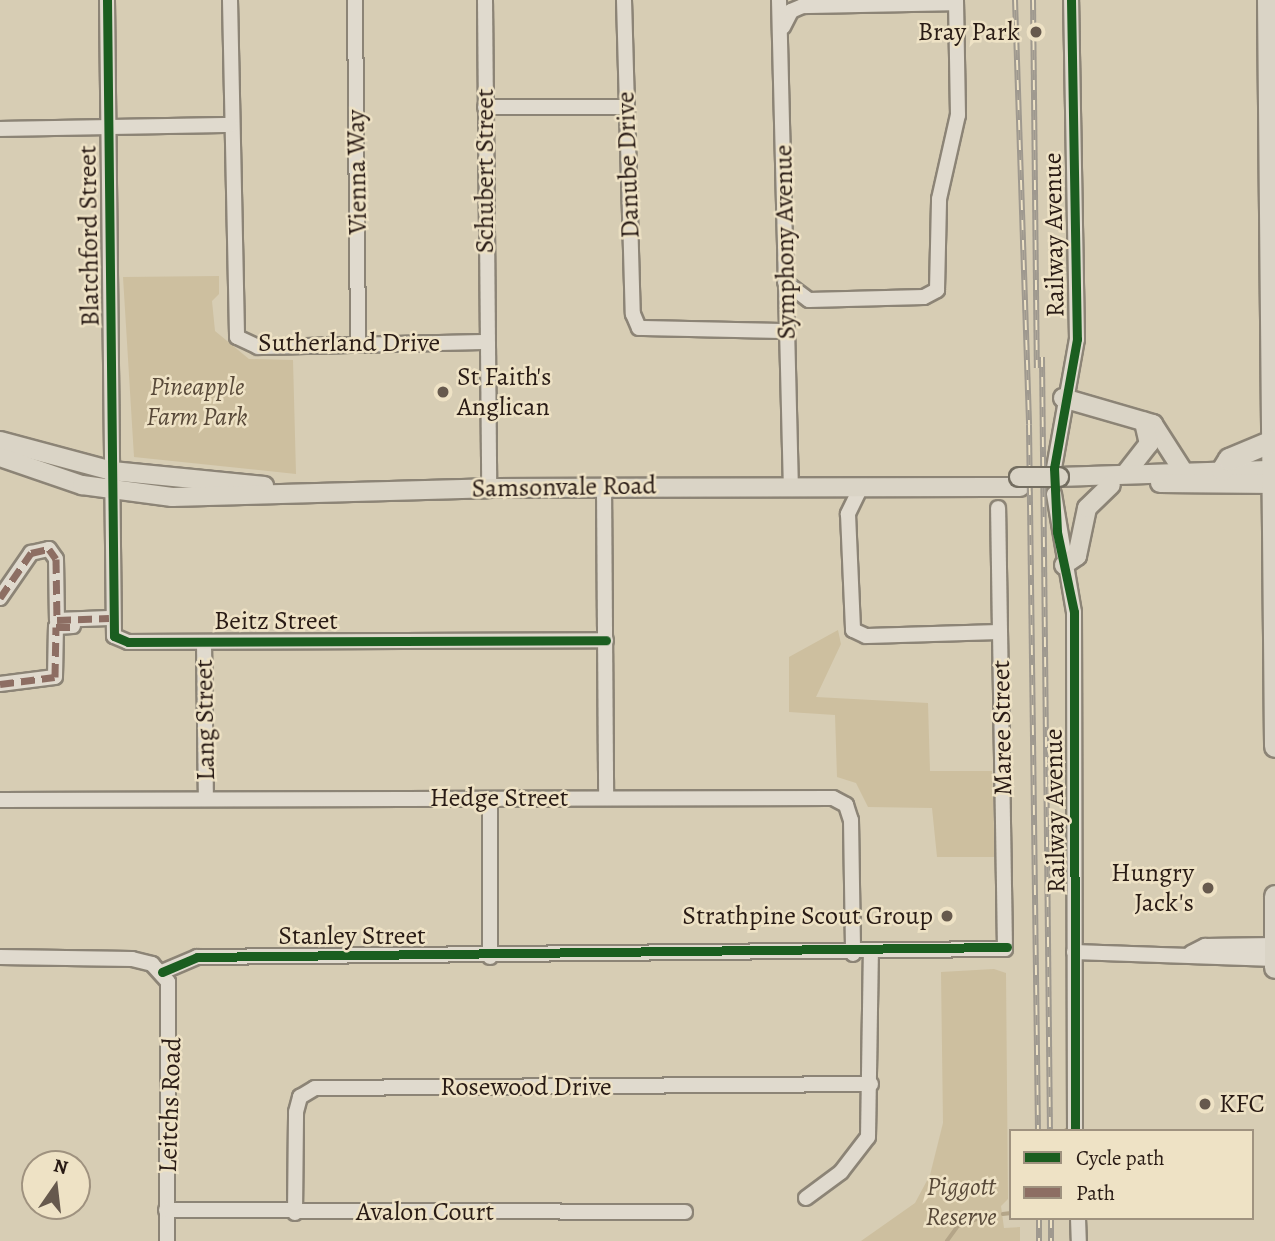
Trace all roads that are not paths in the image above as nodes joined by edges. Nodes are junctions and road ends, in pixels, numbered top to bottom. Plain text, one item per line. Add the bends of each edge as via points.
1 (107, 0) edge
2 (230, 0) edge
3 (355, 0) edge
4 (485, 0) edge
5 (624, 0) edge
6 (779, 0) edge
7 (1071, 0) edge
8 (1269, 0) edge
9 (956, 2) edge
10 (798, 3) edge
11 (783, 27) junction
12 (485, 107) junction
13 (626, 107) junction
14 (232, 125) junction
15 (108, 126) junction
16 (0, 129) edge
17 (785, 282) junction
18 (809, 300) junction
19 (786, 326) junction
20 (487, 342) junction
21 (358, 344) junction
22 (1063, 398) junction
23 (1144, 422) junction
24 (1272, 441) junction
25 (0, 442) edge
26 (0, 457) edge
27 (1222, 470) junction
28 (112, 471) junction
29 (1184, 471) junction
30 (1126, 473) junction
31 (1273, 477) edge
32 (1057, 481) junction
33 (791, 485) junction
34 (828, 485) junction
35 (1111, 485) junction
36 (604, 487) junction
37 (854, 487) junction
38 (489, 488) junction
39 (110, 491) junction
40 (281, 491) junction
41 (998, 508) dead end
42 (848, 514) junction
43 (1064, 565) junction
44 (0, 598) edge
45 (109, 621) junction
46 (1000, 632) junction
47 (606, 640) junction
48 (204, 642) junction
49 (0, 684) edge
50 (1275, 746) edge
51 (606, 797) junction
52 (206, 798) junction
53 (490, 799) junction
54 (0, 800) edge
55 (1275, 896) edge
56 (1275, 945) edge
57 (1007, 947) joint
58 (1073, 952) junction
59 (871, 953) junction
60 (1191, 953) junction
61 (853, 954) junction
62 (0, 957) edge
63 (490, 957) junction
64 (1275, 959) edge
65 (1275, 967) edge
66 (162, 972) junction
67 (871, 1084) junction
68 (1075, 1129) edge
69 (806, 1198) dead end
70 (166, 1210) junction
71 (685, 1212) dead end
72 (295, 1213) junction
73 (1078, 1220) edge
74 (167, 1241) edge
75 (1079, 1241) edge

1 - 15 street, Blatchford Street
2 - 14 street, Sutherland Drive
3 - 21 street, Vienna Way
4 - 12 street, Schubert Street
5 - 13 street, Danube Drive
6 - 11 street, Symphony Avenue
7 - 22 street, Railway Avenue via 1077,330
8 - 24 highway
9 - 10 street
9 - 18 street via 958,115 939,199 937,290 924,297
10 - 11 street
11 - 17 street, Symphony Avenue
12 - 13 street
12 - 20 street, Schubert Street
13 - 19 street, Danube Drive via 633,314 639,328
14 - 15 street
14 - 21 street, Sutherland Drive via 237,337 258,347
15 - 16 street
15 - 28 street, Blatchford Street
17 - 18 street
17 - 19 street, Symphony Avenue
18 - 19 street via 793,307
19 - 33 street, Symphony Avenue
20 - 21 street, Sutherland Drive
20 - 38 street
22 - 23 main road
22 - 32 street, Railway Avenue
23 - 29 main road via 1159,430
23 - 30 main road via 1149,444
24 - 27 highway via 1229,459
24 - 31 highway
25 - 28 main road, Samsonvale Road
26 - 39 main road, Samsonvale Road
27 - 29 main road, Samsonvale Road
27 - 31 main road, Samsonvale Road
28 - 39 street
28 - 40 main road, Samsonvale Road
29 - 30 main road, Samsonvale Road
30 - 32 main road, Samsonvale Road
31 - 35 main road, Samsonvale Road
31 - 50 highway
32 - 35 main road, Samsonvale Road
32 - 37 main road, Samsonvale Road, bridge via 860,479
32 - 43 street, Railway Avenue
33 - 34 main road, Samsonvale Road
33 - 36 main road, Samsonvale Road
34 - 37 main road, Samsonvale Road
34 - 42 street
35 - 43 main road via 1087,508 1077,556
36 - 38 main road, Samsonvale Road
36 - 47 street
37 - 42 street
38 - 40 main road, Samsonvale Road
39 - 40 main road, Samsonvale Road via 185,497
39 - 45 street
41 - 46 street, Maree Street
42 - 46 street via 853,630 866,636
43 - 58 street, Railway Avenue via 1074,612
44 - 45 street via 31,553 49,548 57,559 57,620
45 - 48 street, Beitz Street via 128,642
45 - 49 street via 56,627 55,677
46 - 57 street, Maree Street
47 - 48 street, Beitz Street
47 - 51 street
48 - 52 street, Lang Street
51 - 53 street, Hedge Street
51 - 61 street, Hedge Street via 833,798 846,805
52 - 53 street, Hedge Street
52 - 54 street, Hedge Street
53 - 63 street
55 - 56 highway
56 - 60 street via 1205,946
56 - 64 highway
57 - 59 street, Stanley Street
58 - 60 street
58 - 68 street, Railway Avenue
59 - 61 street, Stanley Street
59 - 67 street
60 - 64 street
61 - 63 street, Stanley Street
62 - 66 street via 132,959
63 - 66 street, Stanley Street via 197,957
64 - 65 highway
66 - 70 street, Leitchs Road via 173,1003
67 - 69 street via 868,1137 841,1172
67 - 72 street, Rosewood Drive via 316,1088 300,1097 296,1112
70 - 72 street, Avalon Court
70 - 74 street, Leitchs Road
71 - 72 street, Avalon Court
73 - 75 street

